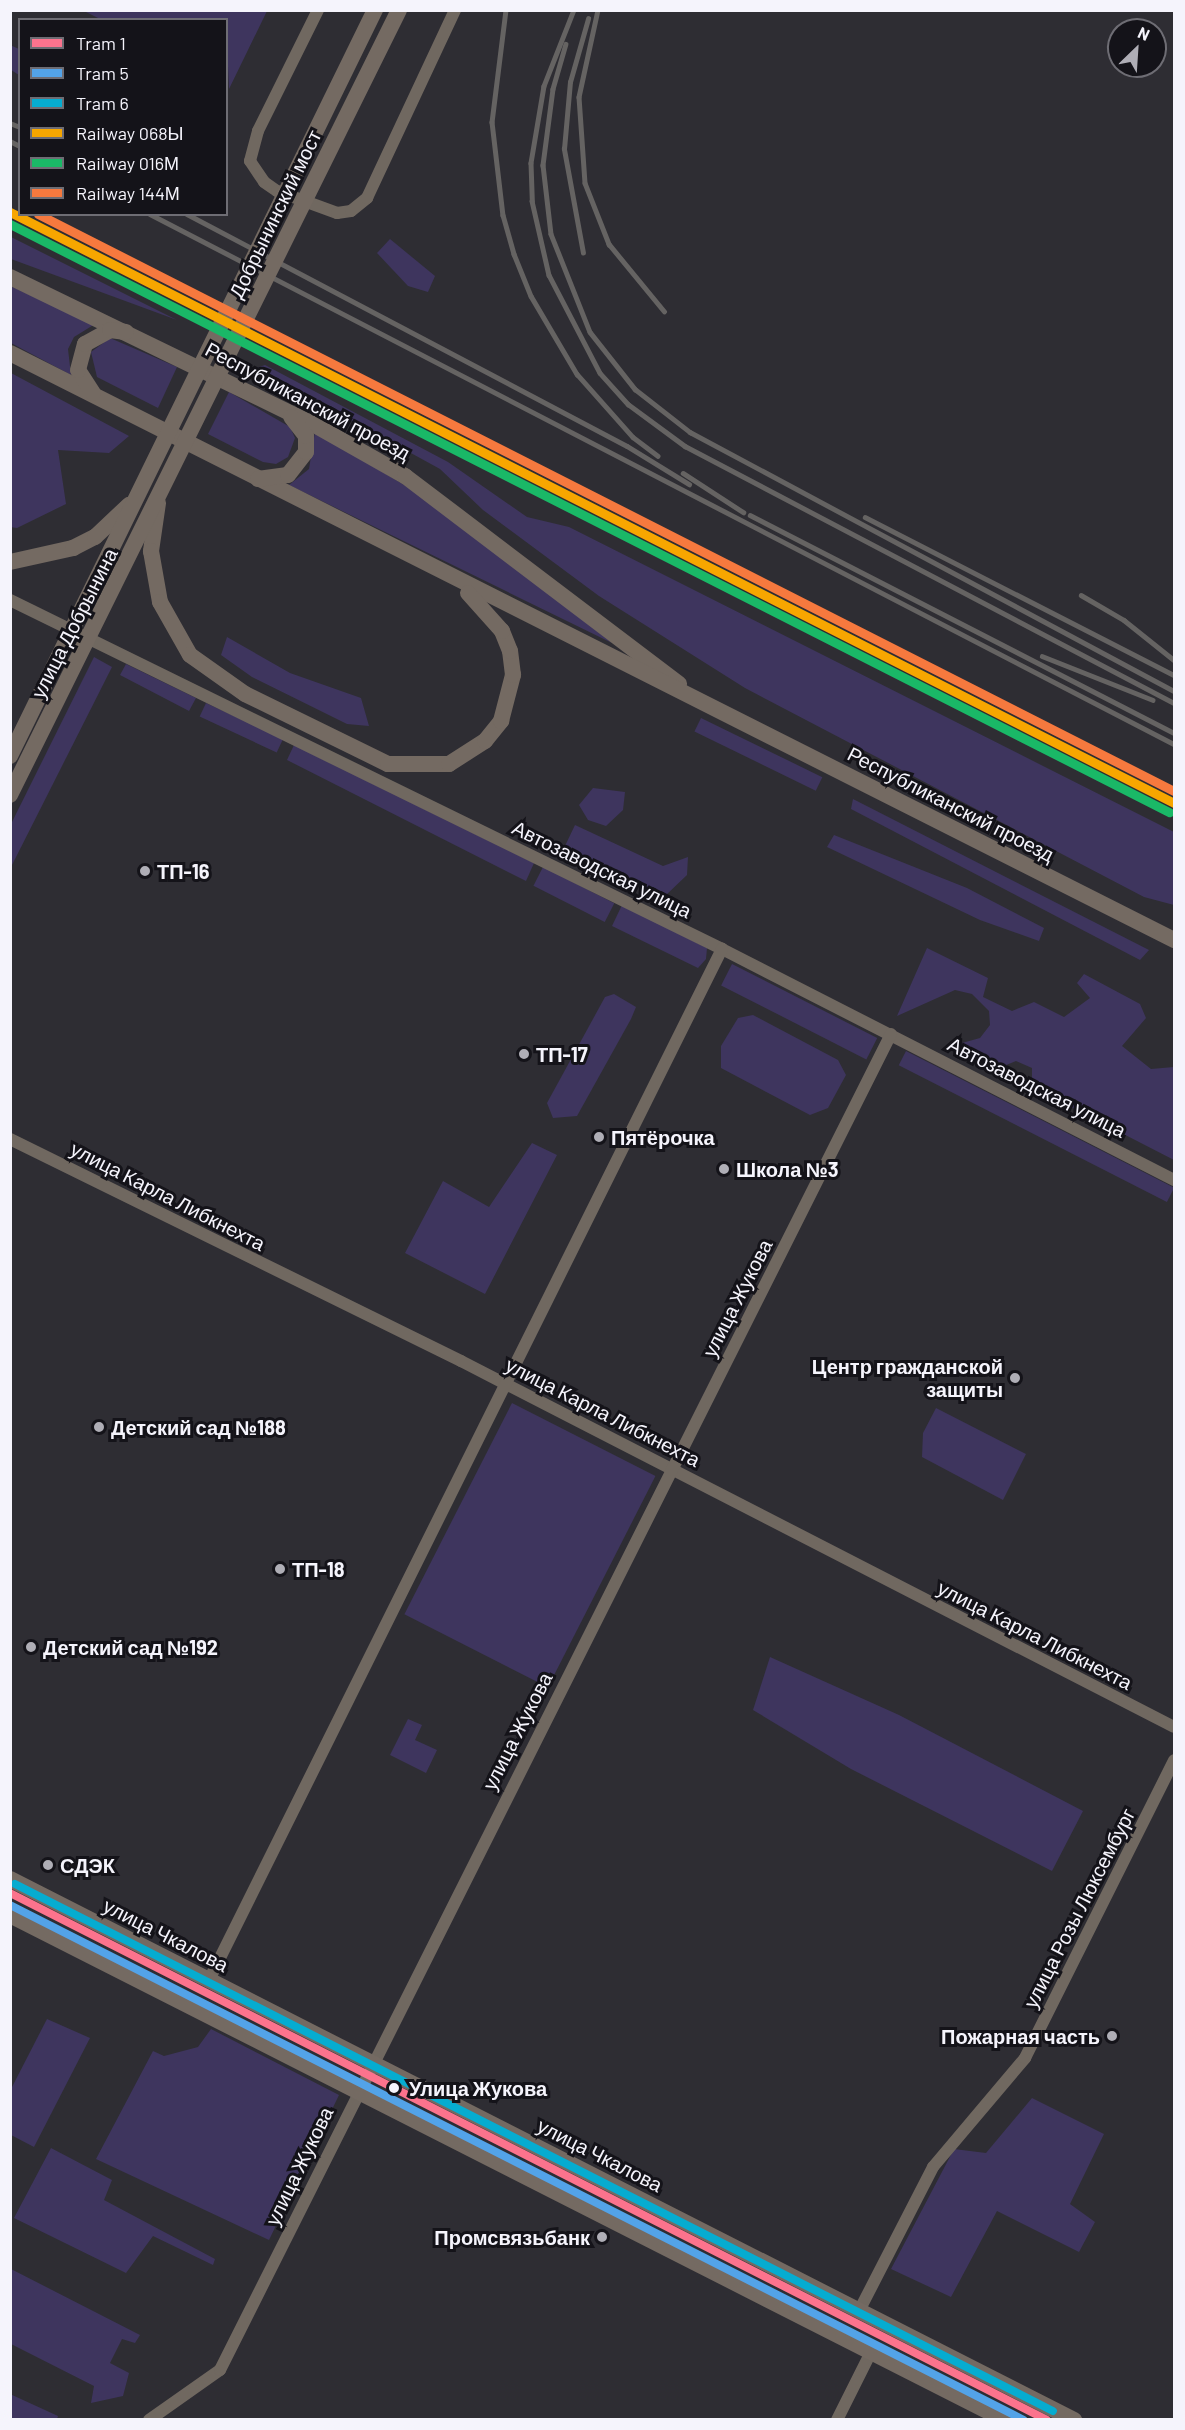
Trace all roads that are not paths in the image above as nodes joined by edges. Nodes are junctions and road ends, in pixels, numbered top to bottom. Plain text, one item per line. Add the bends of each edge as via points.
1 (318, 10) edge
2 (375, 10) edge
3 (399, 10) edge
4 (455, 10) edge
5 (10, 277) edge
6 (132, 333) junction
7 (10, 352) edge
8 (97, 397) junction
9 (280, 408) junction
10 (258, 479) junction
11 (139, 492) junction
12 (158, 501) junction
13 (10, 562) edge
14 (448, 578) junction
15 (10, 600) edge
16 (708, 706) junction
17 (10, 756) edge
18 (10, 795) edge
19 (1174, 940) edge
20 (722, 950) junction
21 (891, 1034) junction
22 (10, 1139) edge
23 (1174, 1180) edge
24 (507, 1386) junction
25 (671, 1468) junction
26 (1174, 1727) edge
27 (1174, 1760) edge
28 (10, 1880) edge
29 (10, 1915) edge
30 (209, 1980) junction
31 (372, 2063) junction
32 (358, 2091) junction
33 (860, 2311) junction
34 (872, 2352) junction
35 (149, 2420) edge
36 (837, 2420) edge
37 (1005, 2420) edge
38 (1074, 2420) edge

1 - 4 street via 258,131 250,160 264,182 277,191 337,213 351,211 367,198
2 - 11 main road, Добрынинский мост, bridge
3 - 12 main road, Добрынинский мост, bridge
5 - 6 main road, Республиканский проезд
6 - 8 main road via 110,330 85,344 78,370 83,384
6 - 9 main road, Республиканский проезд
7 - 8 main road, Республиканский проезд
8 - 10 main road, Республиканский проезд
9 - 10 main road via 306,436 306,452 288,475
9 - 16 main road, Республиканский проезд via 438,499
10 - 14 main road, Республиканский проезд
11 - 13 main road via 95,537 37,560
11 - 17 main road, улица Добрынина, bridge
12 - 14 main road via 151,550 158,593 190,655 244,694 373,758 406,768 449,764 485,741 501,721 513,675 510,651 484,608
12 - 18 main road, улица Добрынина, bridge
14 - 16 main road, Республиканский проезд
15 - 20 street, Автозаводская улица
16 - 19 main road, Республиканский проезд
20 - 21 street, Автозаводская улица
20 - 24 street
21 - 23 street, Автозаводская улица
21 - 25 street, улица Жукова
22 - 24 street, улица Карла Либкнехта
24 - 25 street, улица Карла Либкнехта
24 - 30 street
25 - 26 street, улица Карла Либкнехта
25 - 31 street, улица Жукова
27 - 33 street, улица Розы Люксембург via 1025,2058 933,2167
28 - 30 main road, улица Чкалова
29 - 32 main road
30 - 31 main road, улица Чкалова
31 - 32 street, улица Жукова
31 - 33 main road, улица Чкалова
32 - 34 main road
32 - 35 street, улица Жукова via 220,2370
33 - 38 main road, улица Чкалова
34 - 36 street
34 - 37 main road

